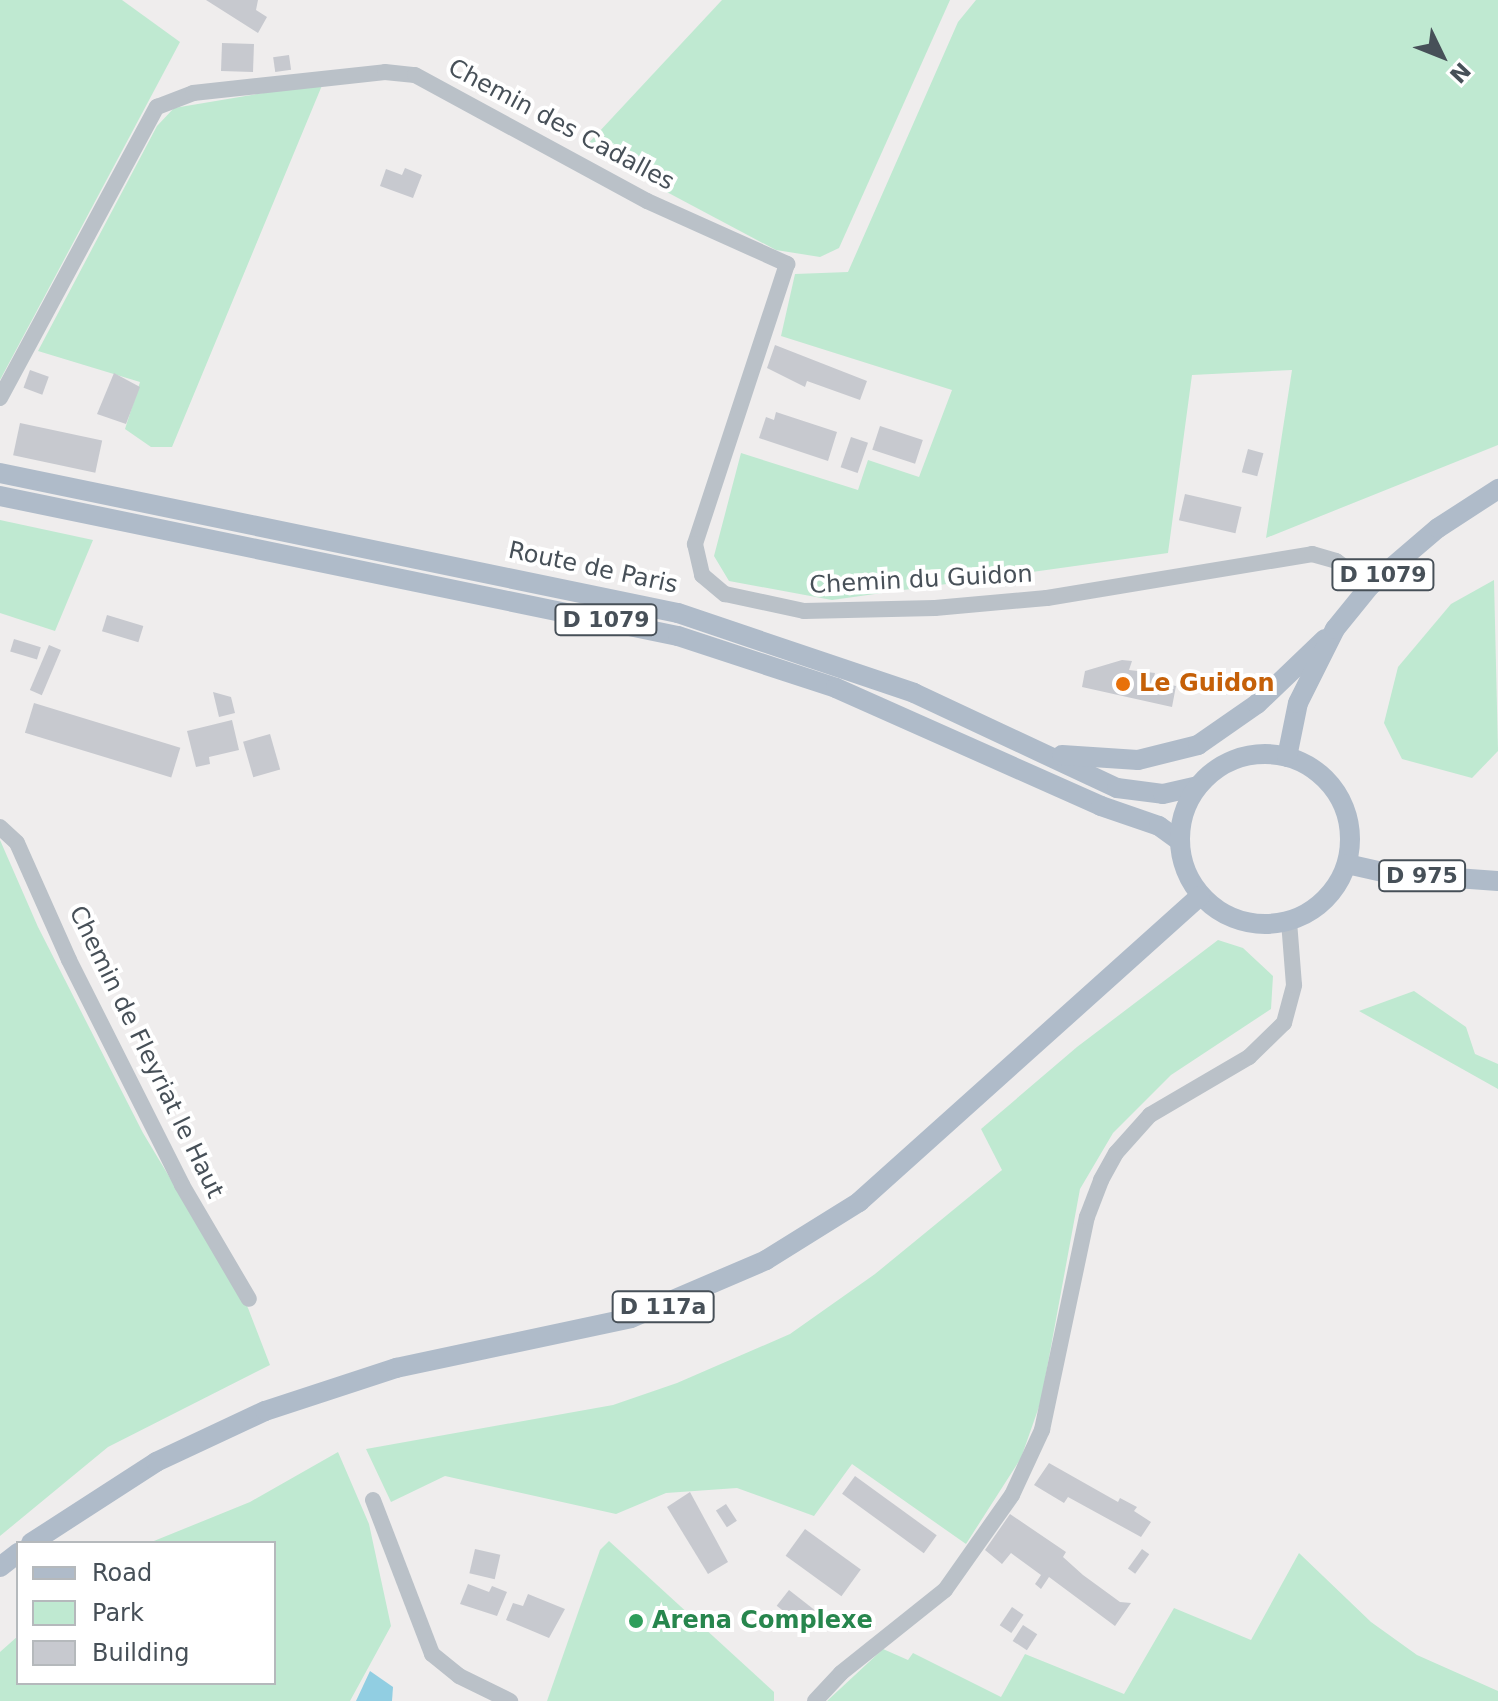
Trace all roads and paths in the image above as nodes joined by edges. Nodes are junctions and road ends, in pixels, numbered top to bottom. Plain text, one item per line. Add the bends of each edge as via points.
1 (787, 264) joint
2 (0, 398) edge
3 (0, 473) edge
4 (1498, 489) edge
5 (0, 496) edge
6 (1370, 586) junction
7 (1335, 629) junction
8 (1046, 754) junction
9 (1287, 757) junction
10 (1198, 786) junction
11 (0, 827) edge
12 (1180, 841) junction
13 (1347, 864) junction
14 (1498, 881) edge
15 (1200, 896) junction
16 (1289, 922) junction
17 (249, 1299) dead end
18 (373, 1500) dead end
19 (34, 1541) edge
20 (16, 1555) edge
21 (0, 1567) edge
22 (510, 1701) edge
23 (815, 1701) edge

1 - 2 street, Chemin des Cadalles via 647,201 415,75 372,73 193,93 157,107 145,123
1 - 6 street, Chemin du Guidon via 695,544 702,575 725,594 804,611 935,608 1047,598 1312,554 1336,561
3 - 8 main road, Route de Paris / D 1079 via 678,613 914,693
4 - 6 main road, D 1079 via 1438,528
5 - 12 main road, Route de Paris / D 1079 via 678,636 850,694 1101,806 1159,826
6 - 7 main road, D 1079
7 - 8 main road via 1257,704 1198,745 1138,760
7 - 9 main road, D 1079 via 1298,703
8 - 10 main road, Route de Paris / D 1079 via 1117,788 1143,794
9 - 10 main road via 1239,758
9 - 13 main road via 1326,779 1340,798 1348,819
10 - 12 main road via 1181,824
11 - 17 street, Chemin de Fleyriat le Haut via 17,843 69,960 182,1185
12 - 15 main road via 1184,866
13 - 14 main road, D 975 via 1387,873
13 - 16 main road via 1319,906
15 - 16 main road via 1235,920
15 - 19 main road, D 117a via 869,1193 766,1260 631,1318 396,1368 265,1411 156,1462
16 - 23 street via 1294,985 1284,1023 1249,1057 1150,1115 1116,1153 1101,1180 1087,1217 1042,1430 1012,1495 945,1590 841,1673
18 - 22 street via 385,1520 412,1613 432,1654 459,1676
20 - 21 main road

